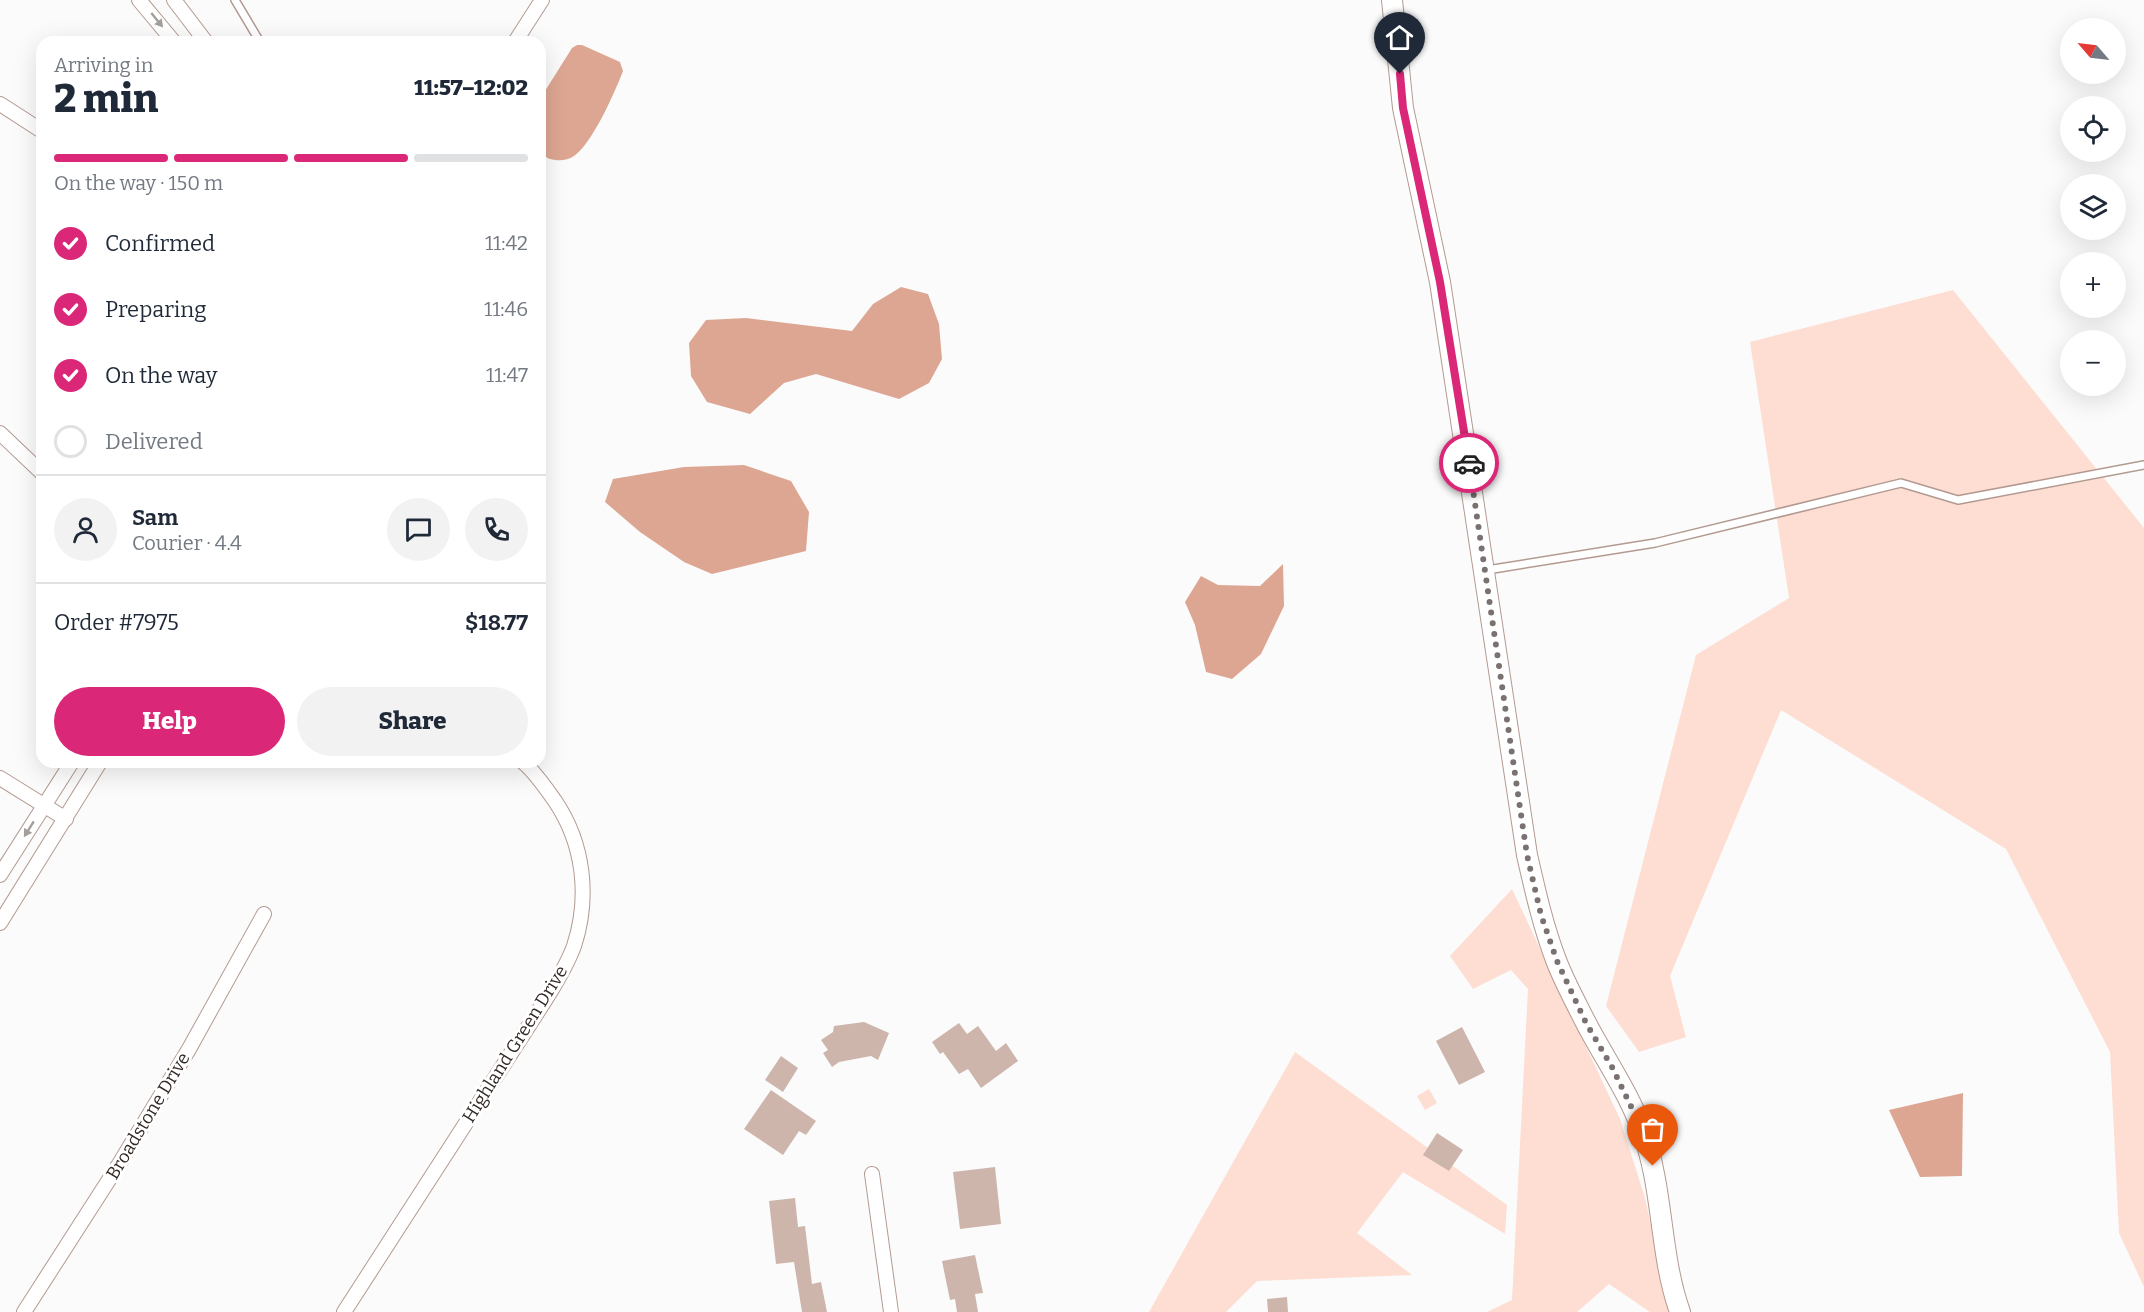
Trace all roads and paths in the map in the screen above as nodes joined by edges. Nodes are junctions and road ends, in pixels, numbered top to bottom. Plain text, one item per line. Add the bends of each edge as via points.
1 (139, 0) edge
2 (174, 0) edge
3 (235, 0) edge
4 (542, 0) edge
5 (1392, 0) edge
6 (169, 36) edge
7 (201, 36) edge
8 (256, 36) edge
9 (519, 36) edge
10 (0, 104) edge
11 (36, 127) edge
12 (0, 433) edge
13 (2144, 465) edge
14 (36, 467) edge
15 (1485, 570) junction
16 (68, 768) edge
17 (96, 768) edge
18 (528, 768) edge
19 (0, 778) edge
20 (44, 806) junction
21 (66, 819) junction
22 (0, 875) edge
23 (264, 914) dead end
24 (0, 923) edge
25 (872, 1174) dead end
26 (24, 1312) edge
27 (344, 1312) edge
28 (891, 1312) edge
29 (1680, 1312) edge

1 -> 6 street
2 - 7 street
3 - 8 lane
4 - 9 street
5 - 15 street via 1403,108 1440,282
10 - 11 street
12 - 14 street
13 - 15 lane via 1958,500 1901,483 1655,543
15 - 29 street via 1527,855 1541,915 1586,1023 1641,1127 1657,1186 1669,1269
16 - 20 street
17 - 21 street
18 - 27 street, Highland Green Drive via 565,816 575,839 583,898 573,949 546,999
19 - 20 street
20 - 21 street
20 -> 22 street
21 - 24 street
23 - 26 street, Broadstone Drive via 189,1049
25 - 28 street

